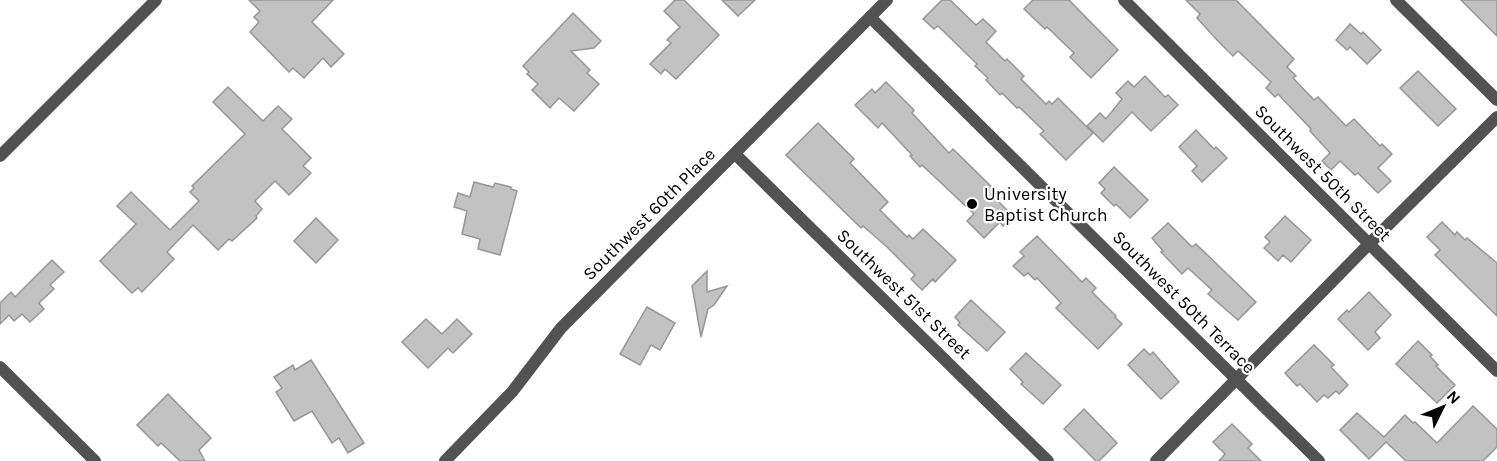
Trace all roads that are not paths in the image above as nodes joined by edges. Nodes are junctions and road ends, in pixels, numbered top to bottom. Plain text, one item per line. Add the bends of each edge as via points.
1 (156, 0) edge
2 (887, 0) edge
3 (1124, 0) edge
4 (1396, 0) edge
5 (870, 17) junction
6 (1497, 100) edge
7 (1497, 117) edge
8 (735, 154) junction
9 (0, 156) edge
10 (1370, 244) junction
11 (0, 367) edge
12 (1497, 371) edge
13 (1236, 379) junction
14 (95, 461) edge
15 (445, 461) edge
16 (1048, 461) edge
17 (1156, 461) edge
18 (1319, 461) edge

1 - 9 street
2 - 5 street, Southwest 60th Place
3 - 10 street, Southwest 50th Street
4 - 6 street
5 - 8 street, Southwest 60th Place
5 - 13 street, Southwest 50th Terrace
7 - 10 street
8 - 15 street, Southwest 60th Place via 561,328 512,392
8 - 16 street, Southwest 51st Street
10 - 12 street, Southwest 50th Street
10 - 13 street
11 - 14 street
13 - 17 street
13 - 18 street, Southwest 50th Terrace

